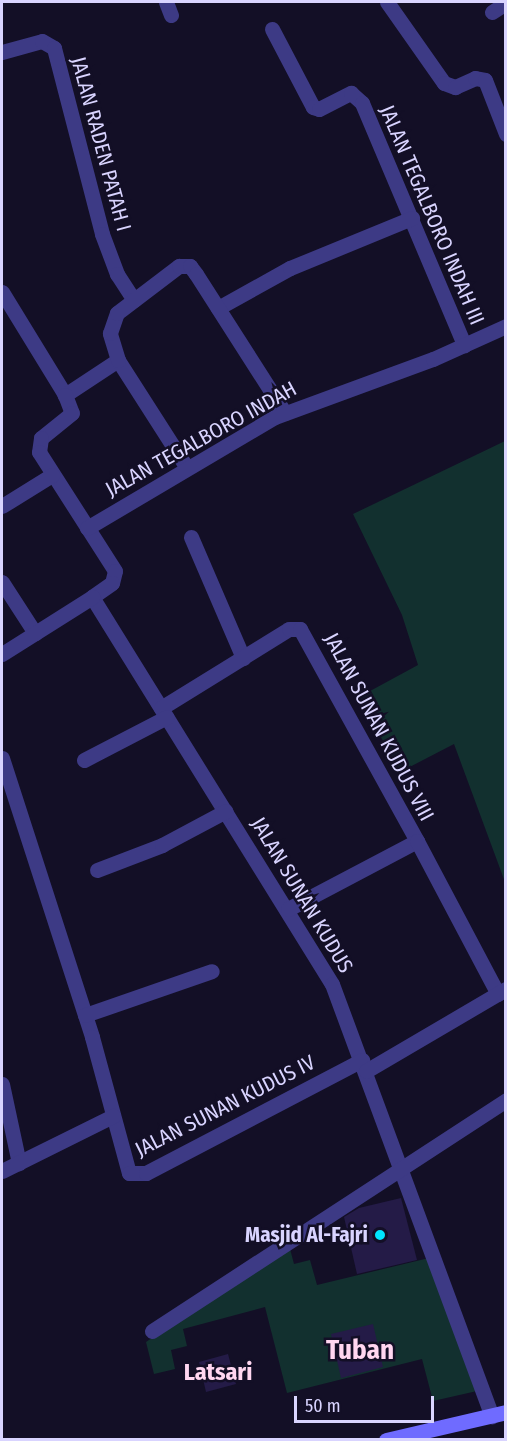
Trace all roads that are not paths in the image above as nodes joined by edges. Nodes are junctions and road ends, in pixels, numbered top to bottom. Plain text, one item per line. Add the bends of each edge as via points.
1 (387, 2) edge
2 (506, 3) edge
3 (492, 12) dead end
4 (272, 29) dead end
5 (2, 52) edge
6 (506, 134) edge
7 (412, 218) junction
8 (2, 292) edge
9 (134, 300) junction
10 (218, 308) junction
11 (506, 326) edge
12 (464, 345) junction
13 (118, 360) junction
14 (65, 395) junction
15 (285, 413) junction
16 (187, 468) junction
17 (52, 475) junction
18 (2, 506) edge
19 (87, 528) junction
20 (191, 537) dead end
21 (2, 582) edge
22 (92, 597) junction
23 (35, 633) junction
24 (2, 654) edge
25 (243, 658) junction
26 (164, 712) junction
27 (2, 758) edge
28 (84, 760) dead end
29 (226, 811) junction
30 (417, 841) junction
31 (97, 870) dead end
32 (288, 909) junction
33 (212, 971) dead end
34 (502, 992) edge
35 (85, 1014) junction
36 (364, 1065) junction
37 (2, 1084) edge
38 (506, 1100) edge
39 (113, 1116) junction
40 (19, 1163) junction
41 (402, 1165) junction
42 (2, 1172) edge
43 (152, 1331) dead end
44 (499, 1414) edge
45 (386, 1440) edge

1 - 6 street via 444,83 455,87 475,78 484,80
2 - 3 street
4 - 7 street, JALAN TEGALBORO INDAH III via 313,107 322,108 347,94 359,98
5 - 9 street, JALAN RADEN PATAH I via 42,41 54,48 102,234 117,274
7 - 10 street via 290,268
7 - 12 street, JALAN TEGALBORO INDAH III
8 - 14 street
9 - 10 street via 185,264
9 - 13 street via 112,320 111,341
10 - 15 street
11 - 12 street, JALAN TEGALBORO INDAH
12 - 15 street, JALAN TEGALBORO INDAH
13 - 14 street
13 - 16 street
14 - 17 street via 71,416 41,438 38,447
15 - 16 street, JALAN TEGALBORO INDAH
16 - 19 street, JALAN TEGALBORO INDAH
17 - 18 street
17 - 19 street
19 - 22 street via 116,575
20 - 25 street
21 - 23 street
22 - 23 street
22 - 26 street, JALAN SUNAN KUDUS
23 - 24 street
25 - 26 street, JALAN SUNAN KUDUS VIII
25 - 30 street, JALAN SUNAN KUDUS VIII via 289,629 302,630
26 - 28 street, JALAN SUNAN KUDUS VIII
26 - 29 street, JALAN SUNAN KUDUS
27 - 35 street, JALAN SUNAN KUDUS IV
29 - 31 street via 162,846
29 - 32 street, JALAN SUNAN KUDUS
30 - 32 street
30 - 34 street
32 - 36 street, JALAN SUNAN KUDUS via 326,972
33 - 35 street
34 - 36 street
35 - 39 street, JALAN SUNAN KUDUS IV
36 - 39 street, JALAN SUNAN KUDUS IV via 141,1175 125,1168
36 - 41 street, JALAN SUNAN KUDUS
37 - 40 street
38 - 41 street
39 - 40 street, JALAN SUNAN KUDUS IV
40 - 42 street, JALAN SUNAN KUDUS IV
41 - 43 street
41 - 44 street, JALAN SUNAN KUDUS
44 - 45 main road

